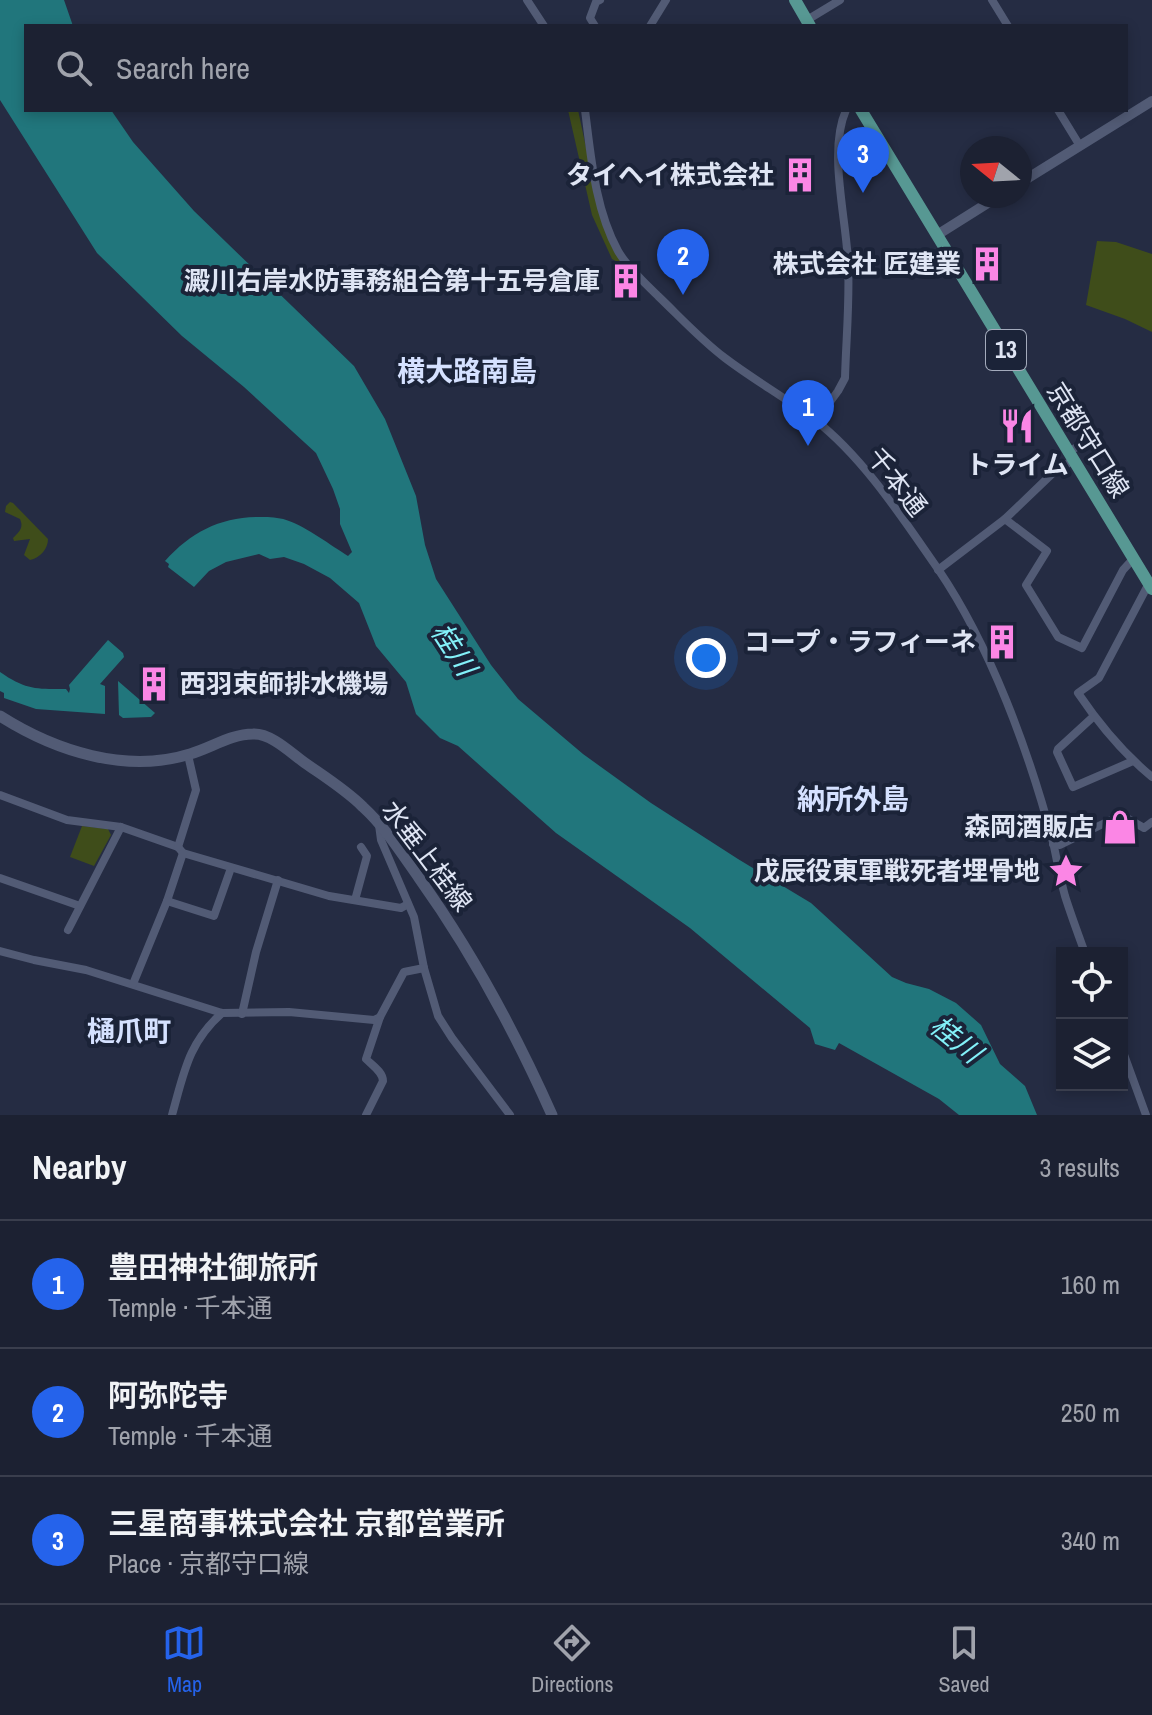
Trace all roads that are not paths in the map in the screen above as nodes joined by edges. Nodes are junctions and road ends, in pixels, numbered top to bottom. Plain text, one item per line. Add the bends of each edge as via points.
1 (527, 0) edge
2 (600, 0) edge
3 (666, 0) edge
4 (795, 0) edge
5 (840, 0) edge
6 (992, 0) edge
7 (809, 23) edge
8 (543, 24) edge
9 (594, 24) edge
10 (651, 24) edge
11 (1007, 24) edge
12 (1152, 101) edge
13 (585, 112) edge
14 (845, 112) edge
15 (862, 112) edge
16 (1059, 112) edge
17 (1080, 146) junction
18 (1032, 176) edge
19 (980, 208) edge
20 (937, 235) junction
21 (816, 421) junction
22 (1093, 438) dead end
23 (1071, 456) junction
24 (1005, 519) junction
25 (1134, 558) junction
26 (938, 570) junction
27 (1150, 586) edge
28 (0, 716) edge
29 (1094, 716) junction
30 (188, 755) junction
31 (1133, 761) junction
32 (1152, 777) edge
33 (0, 795) edge
34 (1152, 822) edge
35 (379, 824) junction
36 (121, 827) junction
37 (1053, 844) junction
38 (361, 847) dead end
39 (180, 850) junction
40 (231, 868) junction
41 (0, 878) edge
42 (278, 880) junction
43 (355, 900) junction
44 (167, 901) junction
45 (408, 904) junction
46 (80, 906) junction
47 (68, 930) dead end
48 (1083, 947) edge
49 (0, 951) edge
50 (424, 968) junction
51 (133, 984) junction
52 (222, 1013) junction
53 (242, 1014) junction
54 (380, 1017) junction
55 (1128, 1066) edge
56 (506, 1114) edge
57 (172, 1115) edge
58 (366, 1115) edge
59 (552, 1115) edge
60 (1146, 1115) edge

1 - 8 street
2 - 9 street via 590,18
3 - 10 street
4 - 7 main road
5 - 7 street
6 - 11 street
12 - 17 street
13 - 21 street, 千本通 via 603,214 619,253 724,358
14 - 21 street via 837,151 848,264 845,378
15 - 20 main road, 京都守口線 / 13
16 - 17 street
17 - 18 street
19 - 20 street
20 - 23 main road, 京都守口線 / 13
21 - 26 street, 千本通 via 878,486
22 - 23 street
23 - 24 street
23 - 25 main road, 京都守口線 / 13
24 - 25 street via 1047,551 1026,585 1058,637 1082,648
24 - 26 street
25 - 27 main road, 京都守口線 / 13
26 - 37 street, 千本通 via 991,662
27 - 29 street via 1099,678 1078,693
28 - 30 main road, 水垂上桂線 via 84,755 154,761
29 - 31 street
29 - 31 street via 1057,752 1073,787
30 - 35 main road, 水垂上桂線 via 256,733 334,783
30 - 39 street via 196,790
31 - 32 street
33 - 36 street via 67,820
34 - 37 street via 1144,828 1117,817
35 - 45 street
35 - 59 main road, 水垂上桂線 via 449,919 505,1016
36 - 39 street
36 - 46 street
37 - 48 street, 千本通
38 - 43 street via 367,856
39 - 40 street
39 - 44 street
40 - 42 street
40 - 44 street via 214,916
41 - 46 street
42 - 43 street
42 - 53 street
43 - 45 street via 401,908
44 - 51 street
45 - 50 street
46 - 47 street
49 - 51 street
50 - 54 street via 404,972
50 - 56 street via 443,1026
51 - 52 street
52 - 53 street
52 - 57 street via 196,1043
53 - 54 street
54 - 58 street via 366,1059 383,1081
55 - 60 street

